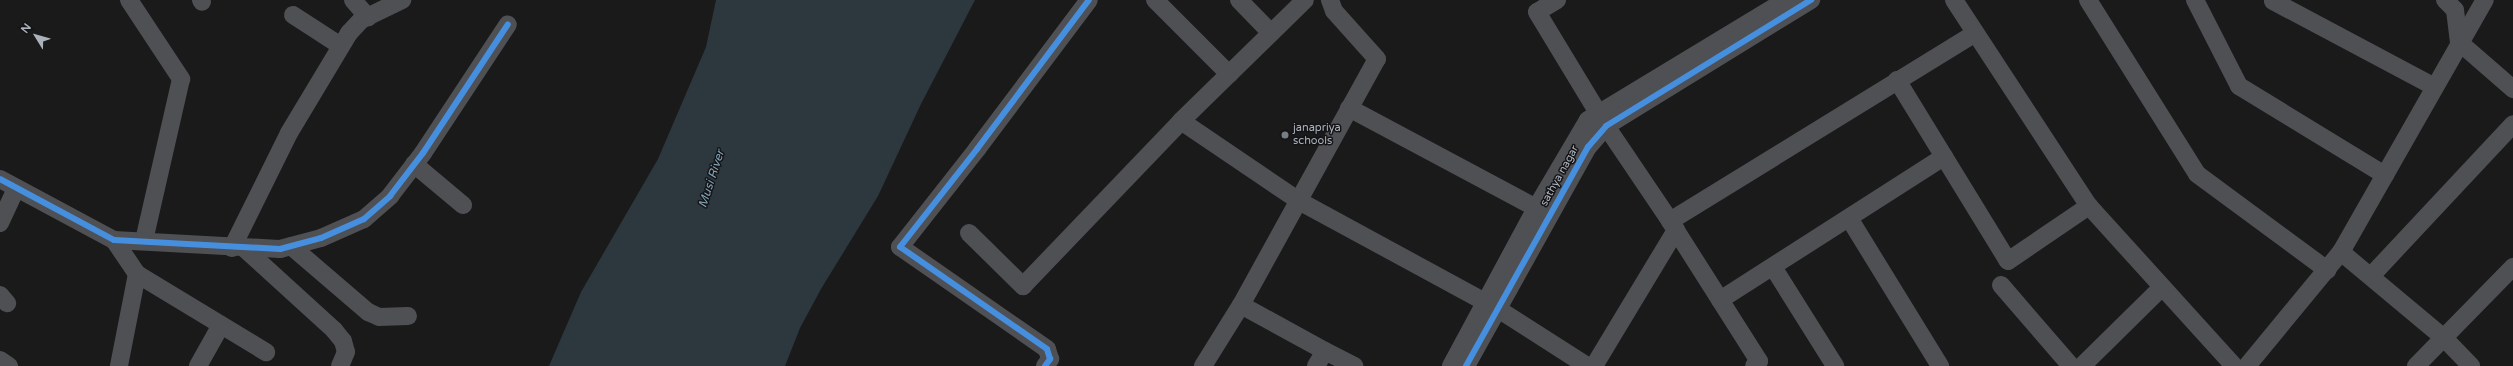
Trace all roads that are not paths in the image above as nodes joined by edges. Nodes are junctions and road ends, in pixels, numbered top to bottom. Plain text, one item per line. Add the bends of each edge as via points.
1 (129, 0) edge
2 (353, 0) edge
3 (402, 0) edge
4 (1089, 0) edge
5 (1155, 0) edge
6 (1239, 0) edge
7 (1305, 0) edge
8 (1557, 0) edge
9 (1786, 0) edge
10 (1811, 0) edge
11 (1954, 0) edge
12 (2088, 0) edge
13 (2195, 0) edge
14 (2445, 0) edge
15 (2485, 0) edge
16 (2273, 1) edge
17 (1332, 5) edge
18 (293, 15) dead end
19 (368, 17) junction
20 (508, 24) dead end
21 (1975, 33) junction
22 (1271, 34) junction
23 (2459, 42) junction
24 (341, 46) junction
25 (1229, 74) junction
26 (1897, 80) junction
27 (2435, 87) junction
28 (2513, 89) edge
29 (1349, 108) junction
30 (1603, 120) junction
31 (1181, 121) junction
32 (2513, 124) edge
33 (1944, 157) junction
34 (414, 164) junction
35 (2385, 174) junction
36 (0, 179) edge
37 (16, 188) junction
38 (1298, 201) junction
39 (463, 205) dead end
40 (2089, 206) junction
41 (1536, 208) junction
42 (1849, 218) junction
43 (0, 223) edge
44 (1673, 226) junction
45 (969, 233) dead end
46 (114, 240) junction
47 (144, 241) junction
48 (291, 246) junction
49 (238, 248) junction
50 (2341, 252) junction
51 (1773, 267) junction
52 (2513, 267) edge
53 (2327, 270) junction
54 (137, 274) junction
55 (2371, 276) junction
56 (2001, 285) dead end
57 (2161, 288) junction
58 (1720, 300) junction
59 (1242, 305) junction
60 (1492, 306) junction
61 (408, 316) dead end
62 (221, 326) junction
63 (2444, 338) junction
64 (266, 352) dead end
65 (1321, 359) edge
66 (0, 360) edge
67 (1052, 364) edge
68 (10, 366) edge
69 (119, 366) edge
70 (198, 366) edge
71 (340, 366) edge
72 (1203, 366) edge
73 (1354, 366) edge
74 (1451, 366) edge
75 (1466, 366) edge
76 (1587, 366) edge
77 (1594, 366) edge
78 (1754, 366) edge
79 (1835, 366) edge
80 (1940, 366) edge
81 (2071, 366) edge
82 (2082, 366) edge
83 (2234, 366) edge
84 (2247, 366) edge
85 (2416, 366) edge
86 (2471, 366) edge

1 - 47 street via 181,79
2 - 19 street
3 - 19 street
4 - 67 street via 900,247 1046,349
5 - 25 street
6 - 22 street
7 - 17 street via 1314,8
7 - 22 street
8 - 30 street via 1537,12
9 - 30 street, sathya nagar
10 - 30 street, sathya nagar
11 - 21 street
12 - 53 street via 2197,174
13 - 35 street via 2239,86
14 - 23 street via 2455,10
15 - 23 street
16 - 27 street
17 - 29 street via 1377,59
18 - 24 street
19 - 24 street via 349,33
20 - 34 street
21 - 26 street
21 - 40 street
22 - 25 street
23 - 27 street
23 - 28 street
24 - 49 street via 289,133
25 - 31 street
26 - 33 street
26 - 44 street
27 - 35 street
29 - 38 street
29 - 41 street
30 - 41 street, sathya nagar via 1588,120
30 - 44 street
30 - 60 street, sathya nagar
31 - 38 street
31 - 45 street via 1023,286
32 - 55 street
33 - 40 street via 2008,261
33 - 42 street
34 - 39 street
34 - 48 street via 390,196 364,219 321,238
35 - 50 street
36 - 37 street
37 - 43 street
37 - 46 street
38 - 59 street
38 - 60 street
40 - 57 street
41 - 60 street, sathya nagar
42 - 51 street
42 - 80 street
44 - 58 street
44 - 77 street
46 - 47 street
46 - 54 street
47 - 49 street
48 - 49 street via 280,249
48 - 61 street via 368,312 379,317
49 - 71 street via 334,330 343,341 346,352
50 - 53 street
50 - 55 street
51 - 58 street
51 - 79 street
52 - 63 street
53 - 84 street
54 - 62 street
54 - 69 street
55 - 63 street
56 - 81 street
57 - 82 street
57 - 83 street
58 - 78 street via 1759,360
59 - 65 street
59 - 72 street
60 - 74 street, sathya nagar
60 - 75 street, sathya nagar
60 - 76 street
62 - 64 street
62 - 70 street
63 - 85 street
63 - 86 street
65 - 73 street
66 - 68 street

